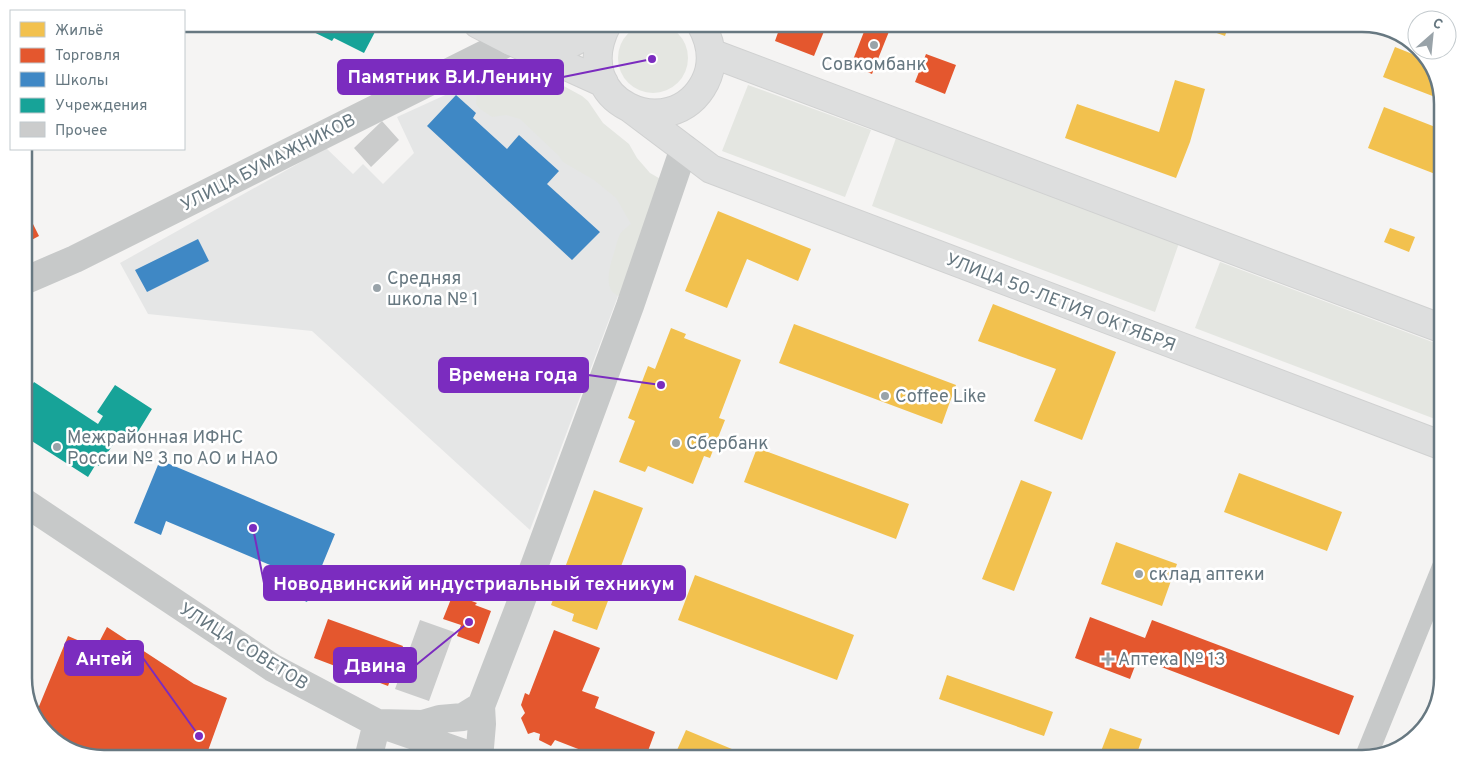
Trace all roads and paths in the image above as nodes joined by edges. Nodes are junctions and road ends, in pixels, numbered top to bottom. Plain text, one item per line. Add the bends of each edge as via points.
1 (494, 32) edge
2 (592, 32) edge
3 (603, 32) edge
4 (705, 32) edge
5 (511, 41) junction
6 (711, 53) junction
7 (604, 83) junction
8 (703, 87) junction
9 (630, 108) junction
10 (684, 148) junction
11 (33, 277) edge
12 (1434, 327) edge
13 (1434, 443) edge
14 (33, 508) edge
15 (1434, 589) edge
16 (480, 706) junction
17 (377, 723) junction
18 (1368, 750) edge
19 (370, 751) edge
20 (457, 751) edge
21 (480, 751) edge

1 - 5 main road
2 - 5 main road via 573,42 560,44
3 - 7 main road via 597,53
4 - 6 main road
5 - 7 main road
5 - 11 street, УЛИЦА БУМАЖНИКОВ
6 - 8 main road
6 - 12 main road
7 - 9 main road, УЛИЦА 50-ЛЕТИЯ ОКТЯБРЯ via 618,101
8 - 9 main road via 675,110 648,113
8 - 10 main road
9 - 10 main road, УЛИЦА 50-ЛЕТИЯ ОКТЯБРЯ
10 - 13 main road, УЛИЦА 50-ЛЕТИЯ ОКТЯБРЯ via 711,169
10 - 16 street via 626,315
14 - 17 street, УЛИЦА СОВЕТОВ via 273,668
15 - 18 street
16 - 17 street via 463,717 423,724
16 - 21 street
17 - 19 street
17 - 20 street, УЛИЦА СОВЕТОВ

